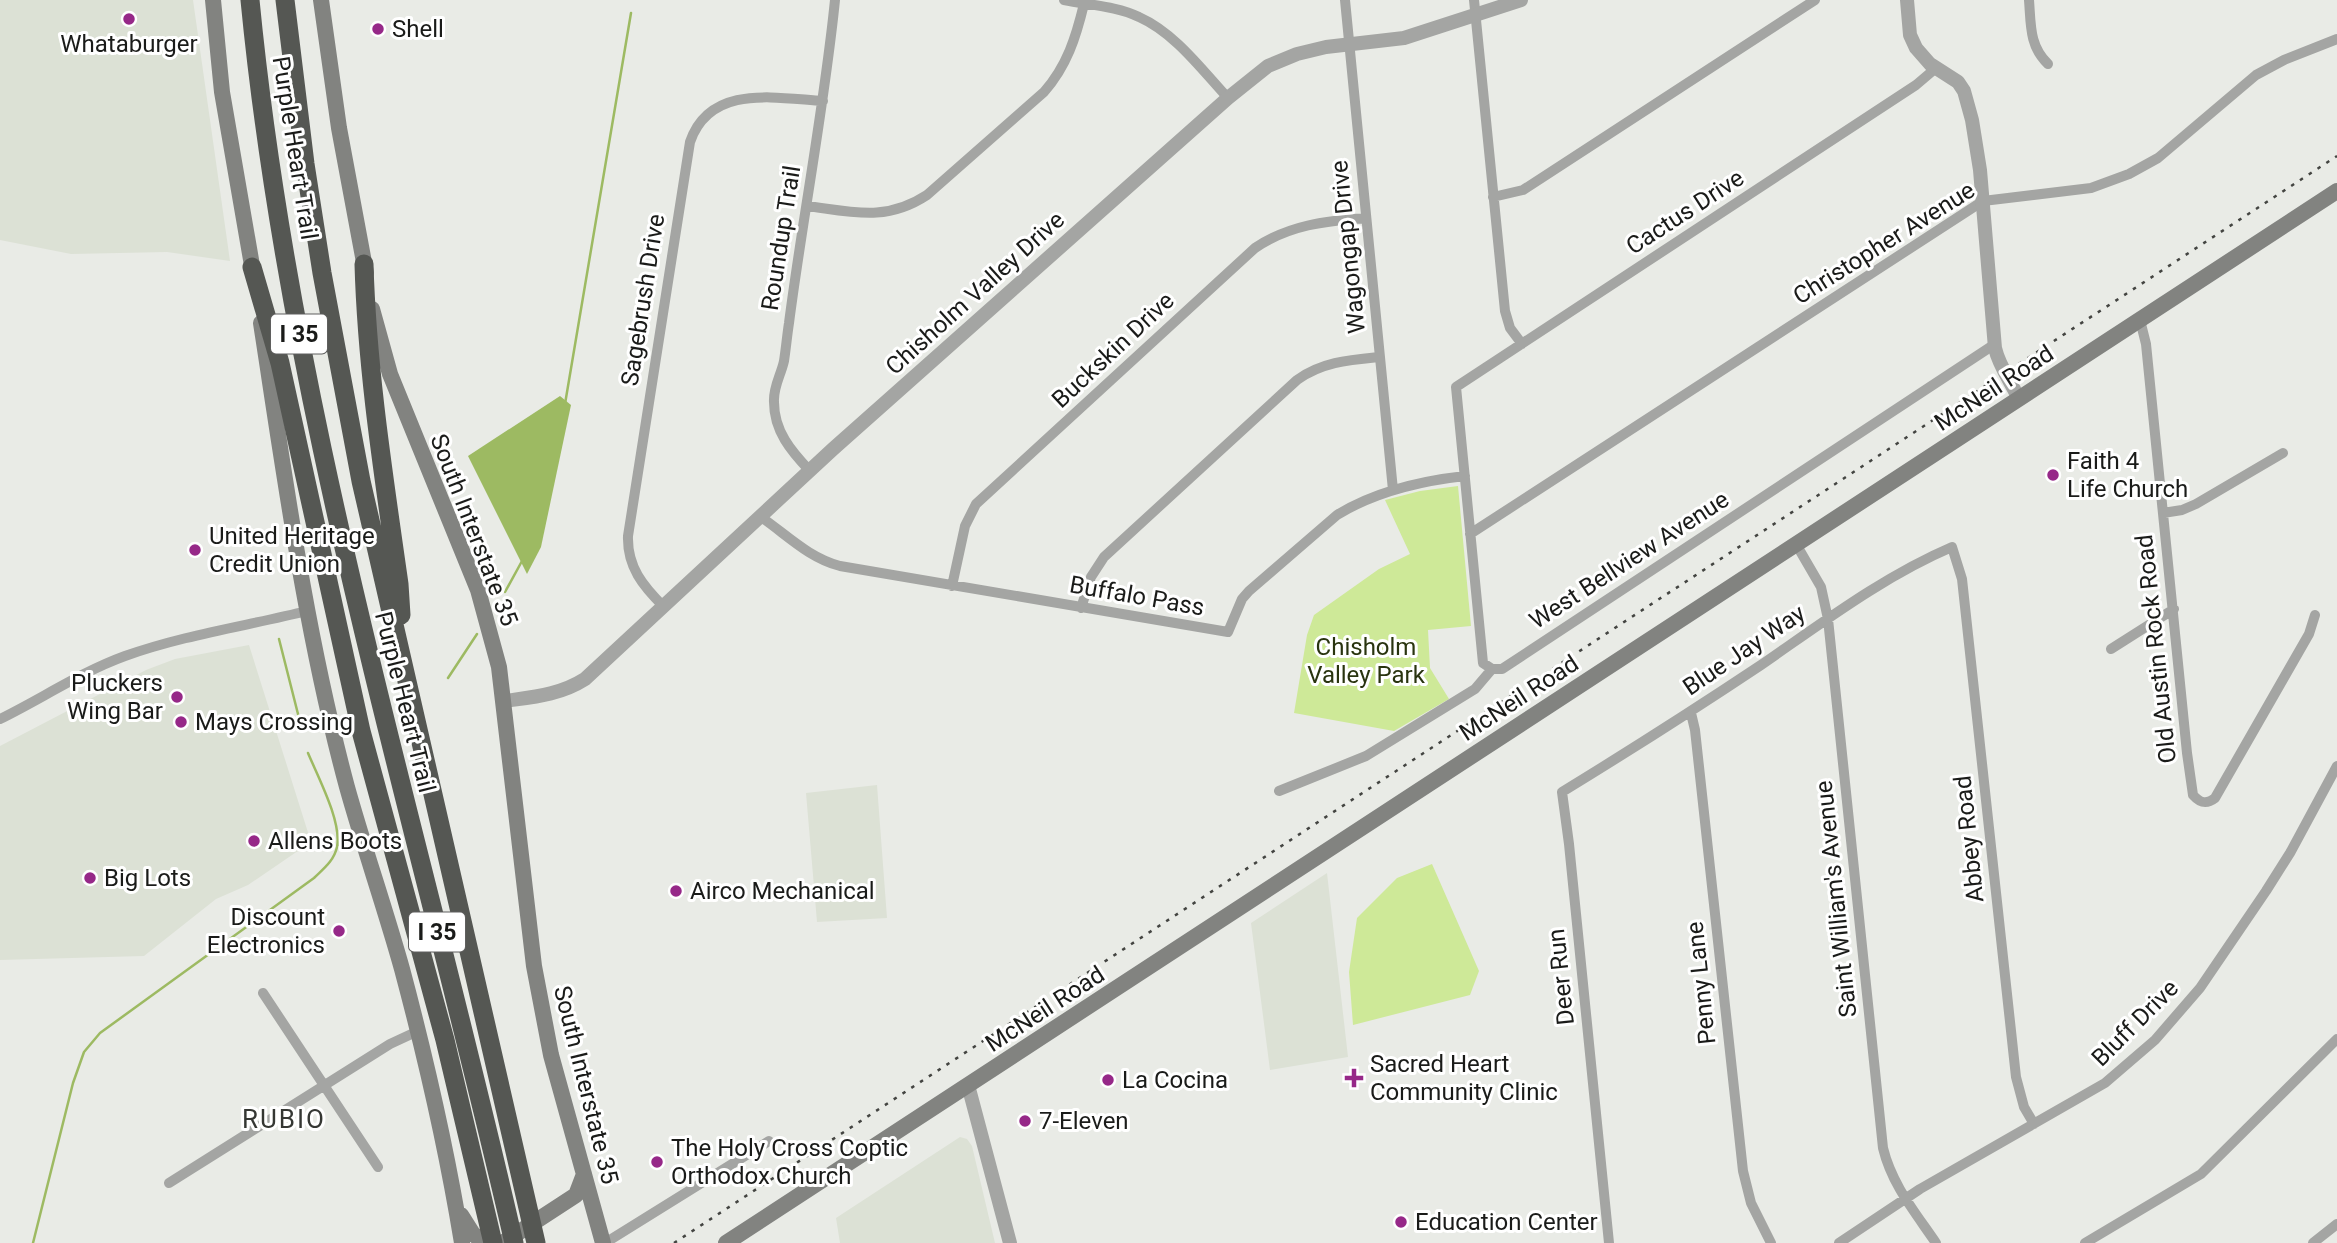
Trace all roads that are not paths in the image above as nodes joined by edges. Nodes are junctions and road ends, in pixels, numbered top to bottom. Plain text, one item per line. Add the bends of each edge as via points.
1 (213, 0) edge
2 (250, 0) edge
3 (285, 0) edge
4 (321, 0) edge
5 (835, 0) edge
6 (1064, 0) edge
7 (1345, 0) edge
8 (1521, 0) edge
9 (1815, 0) edge
10 (1907, 0) edge
11 (2029, 0) edge
12 (1084, 4) junction
13 (1474, 7) edge
14 (2337, 39) edge
15 (1349, 44) junction
16 (2048, 64) dead end
17 (1936, 68) junction
18 (1228, 98) junction
19 (823, 101) junction
20 (2337, 191) edge
21 (1493, 197) junction
22 (1983, 201) junction
23 (807, 206) junction
24 (1366, 218) junction
25 (364, 264) junction
26 (253, 267) junction
27 (1993, 300) junction
28 (2140, 320) junction
29 (1522, 344) junction
30 (1995, 344) junction
31 (1380, 357) junction
32 (1963, 365) junction
33 (2003, 368) junction
34 (2019, 399) junction
35 (2283, 453) dead end
36 (810, 471) junction
37 (1465, 475) junction
38 (1393, 490) junction
39 (2163, 513) junction
40 (761, 517) junction
41 (1470, 534) junction
42 (1796, 544) junction
43 (1952, 547) joint
44 (952, 586) junction
45 (664, 607) junction
46 (1081, 608) junction
47 (2174, 609) junction
48 (307, 611) junction
49 (2315, 615) dead end
50 (1828, 619) junction
51 (2111, 649) dead end
52 (404, 661) junction
53 (369, 664) junction
54 (1492, 670) junction
55 (505, 701) junction
56 (1691, 712) junction
57 (0, 719) edge
58 (2337, 766) edge
59 (1279, 791) dead end
60 (1562, 792) joint
61 (263, 993) dead end
62 (418, 1031) junction
63 (2337, 1039) edge
64 (968, 1085) junction
65 (324, 1086) junction
66 (2034, 1124) junction
67 (769, 1141) dead end
68 (378, 1167) dead end
69 (584, 1174) junction
70 (169, 1183) dead end
71 (1905, 1199) junction
72 (457, 1207) junction
73 (2337, 1224) edge
74 (463, 1243) edge
75 (479, 1243) edge
76 (485, 1243) edge
77 (493, 1243) edge
78 (502, 1243) edge
79 (514, 1243) edge
80 (536, 1243) edge
81 (604, 1243) edge
82 (726, 1243) edge
83 (1010, 1243) edge
84 (1609, 1243) edge
85 (1771, 1243) edge
86 (1839, 1243) edge
87 (1936, 1243) edge
88 (2085, 1243) edge
89 (2314, 1243) edge

1 - 26 main road via 222,92
2 - 53 highway, Purple Heart Trail / I 35 via 302,355
3 - 52 highway, Purple Heart Trail / I 35 via 305,164 340,377
4 - 25 main road, South Interstate 35
5 - 19 street, Roundup Trail
6 - 12 street
7 - 15 street, Wagongap Drive
8 - 13 street, Chisholm Valley Drive
9 - 21 street via 1523,190
10 - 17 street via 1912,40 1921,56
11 - 16 street via 2031,38
12 - 18 street via 1127,12 1153,24
12 - 23 street via 1069,57 1056,79 927,195 906,208 883,214
13 - 15 street, Chisholm Valley Drive via 1404,38
13 - 21 street
14 - 22 street, Christopher Avenue via 2256,75 2158,158 2129,174 2091,188
15 - 18 street, Chisholm Valley Drive via 1282,59
15 - 24 street, Wagongap Drive
17 - 22 street via 1964,91 1976,139
17 - 29 street, Cactus Drive
18 - 36 street, Chisholm Valley Drive
19 - 23 street, Roundup Trail
19 - 45 street, Sagebrush Drive via 732,100 704,117 690,142 628,536 634,570
20 - 28 main road, McNeil Road
21 - 29 street via 1505,311
22 - 27 street
22 - 41 street, Christopher Avenue
23 - 36 street, Roundup Trail via 774,402 780,431
24 - 31 street, Wagongap Drive
24 - 44 street, Buckskin Drive via 1310,223 1277,234 1255,248 976,505 965,526
25 - 52 highway via 365,317 399,584
25 - 55 main road, South Interstate 35 via 390,374 478,590
26 - 48 main road
26 - 77 highway via 280,363 361,731 445,1040
27 - 30 street
27 - 33 street via 2008,364
28 - 34 main road, McNeil Road
28 - 39 street, Old Austin Rock Road
29 - 37 street, Cactus Drive via 1456,387
30 - 32 street, West Bellview Avenue
30 - 33 street
31 - 38 street, Wagongap Drive
31 - 46 street via 1334,363 1297,380 1104,557 1091,577
32 - 33 street via 1986,359
32 - 54 street, West Bellview Avenue via 1502,669
33 - 34 street
34 - 42 main road, McNeil Road
35 - 39 street via 2196,504
36 - 40 street, Chisholm Valley Drive
37 - 38 street, Buffalo Pass
37 - 41 street
38 - 46 street, Buffalo Pass via 1337,515 1265,576 1242,599 1228,632
39 - 47 street, Old Austin Rock Road
40 - 44 street, Buffalo Pass via 806,551 833,564
40 - 45 street, Chisholm Valley Drive
41 - 54 street via 1483,663
42 - 50 street, Saint William's Avenue via 1821,587
42 - 64 main road, McNeil Road
43 - 50 street, Blue Jay Way via 1923,559
43 - 66 street, Abbey Road via 1962,579 2016,1077
44 - 46 street, Buffalo Pass
45 - 55 street, Chisholm Valley Drive via 578,683 549,695
47 - 49 street, Old Austin Rock Road via 2193,795 2203,803 2215,798 2309,634
47 - 51 street
48 - 57 street via 125,656
48 - 62 main road via 347,787
50 - 56 street, Blue Jay Way
50 - 71 street, Saint William's Avenue via 1883,1148
52 - 80 highway, Purple Heart Trail / I 35
53 - 75 highway via 408,928
53 - 79 highway, Purple Heart Trail / I 35
54 - 59 street, West Bellview Avenue via 1475,689 1366,756
55 - 69 main road, South Interstate 35 via 534,965 551,1055
56 - 60 street, Blue Jay Way
56 - 85 street, Penny Lane via 1743,1171 1754,1211
58 - 66 street, Bluff Drive via 2266,891 2179,1014 2105,1083
60 - 84 street, Deer Run
61 - 65 street
62 - 65 street
62 - 72 main road
63 - 88 street via 2201,1174
64 - 82 main road, McNeil Road
64 - 83 street
65 - 68 street
65 - 70 street
66 - 71 street, Bluff Drive
67 - 81 street
69 - 78 main road via 576,1195
69 - 81 main road, South Interstate 35
71 - 86 street, Bluff Drive
71 - 87 street, Saint William's Avenue
72 - 74 main road
72 - 76 main road via 473,1234
73 - 89 street

